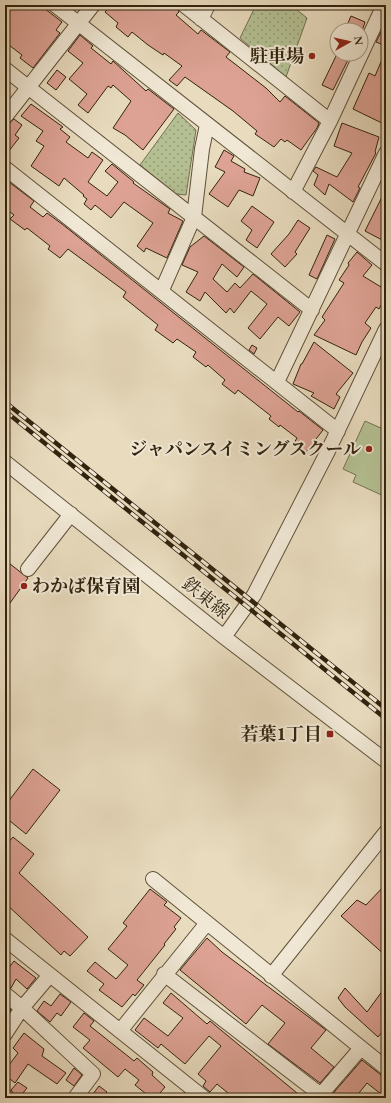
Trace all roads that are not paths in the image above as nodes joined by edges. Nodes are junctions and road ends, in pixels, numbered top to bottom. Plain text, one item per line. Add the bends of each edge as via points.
1 (55, 5) edge
2 (93, 5) edge
3 (184, 5) edge
4 (208, 5) edge
5 (384, 5) edge
6 (201, 19) junction
7 (78, 23) junction
8 (5, 69) edge
9 (28, 87) junction
10 (5, 117) edge
11 (330, 121) junction
12 (207, 125) junction
13 (386, 153) edge
14 (5, 168) edge
15 (293, 192) junction
16 (194, 217) junction
17 (348, 234) junction
18 (386, 264) edge
19 (162, 290) junction
20 (312, 310) junction
21 (386, 329) edge
22 (277, 382) junction
23 (338, 431) junction
24 (5, 462) edge
25 (71, 514) junction
26 (28, 569) dead end
27 (224, 637) junction
28 (386, 761) edge
29 (386, 832) edge
30 (153, 879) dead end
31 (207, 923) junction
32 (5, 939) edge
33 (164, 974) junction
34 (50, 975) junction
35 (271, 976) junction
36 (5, 994) edge
37 (22, 1008) junction
38 (120, 1031) junction
39 (5, 1034) edge
40 (362, 1048) junction
41 (386, 1068) edge
42 (320, 1097) edge
43 (75, 1098) edge
44 (204, 1098) edge

1 - 7 street
2 - 7 street
3 - 6 street
4 - 6 street
5 - 11 street
6 - 11 street
7 - 9 street
7 - 12 street
8 - 9 street
9 - 10 street
9 - 16 street
11 - 15 street
12 - 15 street
12 - 16 street
13 - 17 street
14 - 19 street
15 - 17 street
16 - 19 street
16 - 20 street
17 - 18 street
17 - 20 street
19 - 22 street
20 - 22 street
21 - 23 street
22 - 23 street
23 - 27 street via 254,595
24 - 25 street, 鉄東線
25 - 26 street
25 - 27 street, 鉄東線
27 - 28 street, 鉄東線
29 - 35 street
30 - 31 street
31 - 33 street
31 - 35 street
32 - 34 street
33 - 38 street
33 - 42 street
34 - 37 street
34 - 38 street
35 - 40 street
36 - 37 street
37 - 39 street
37 - 43 street via 93,1074
38 - 44 street
40 - 41 street
40 - 42 street

